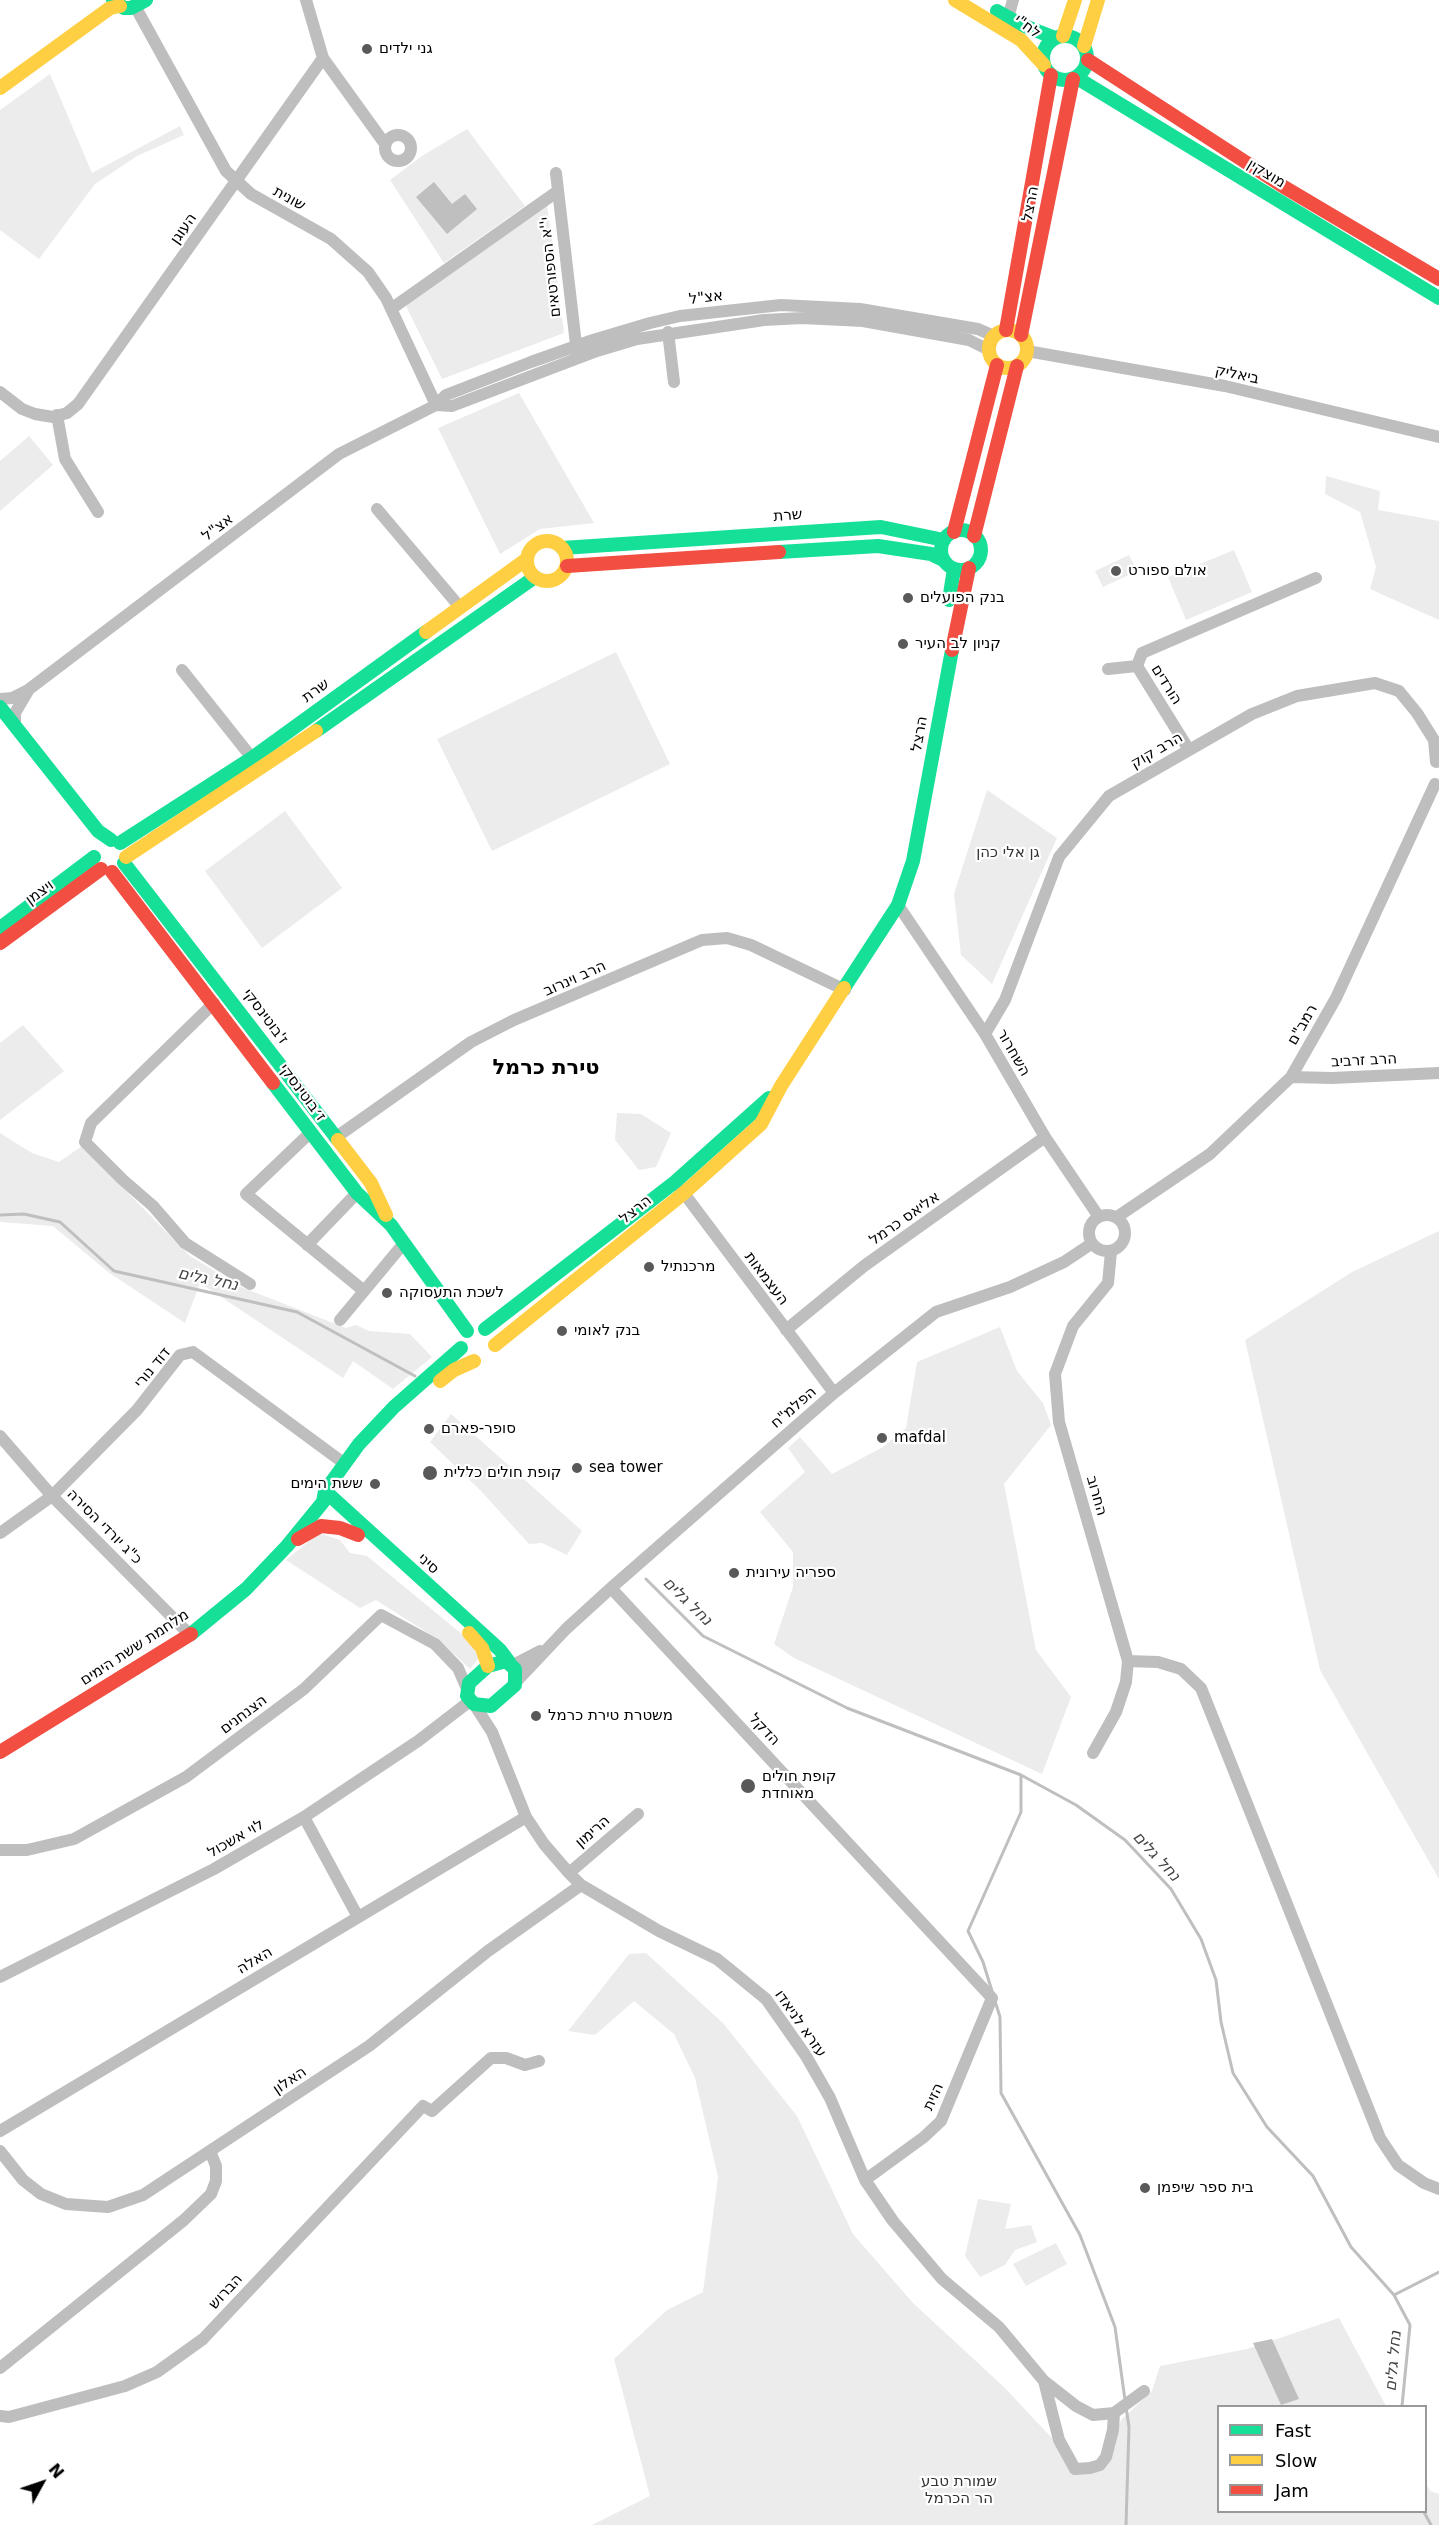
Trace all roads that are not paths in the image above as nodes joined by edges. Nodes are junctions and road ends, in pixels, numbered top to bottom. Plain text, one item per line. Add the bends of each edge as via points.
1 (102, 0) edge
2 (306, 0) edge
3 (955, 0) edge
4 (978, 0) edge
5 (1013, 0) edge
6 (1075, 0) edge
7 (1098, 0) edge
8 (117, 3) edge
9 (141, 4) edge
10 (1008, 18) junction
11 (1059, 37) junction
12 (1084, 46) junction
13 (322, 58) junction
14 (1088, 60) junction
15 (1048, 70) junction
16 (0, 74) edge
17 (1075, 78) junction
18 (0, 88) edge
19 (385, 144) dead end
20 (556, 173) dead end
21 (235, 182) junction
22 (558, 191) junction
23 (1439, 279) edge
24 (1439, 298) edge
25 (392, 309) junction
26 (668, 332) junction
27 (1000, 333) junction
28 (1021, 335) junction
29 (989, 350) junction
30 (1027, 351) junction
31 (577, 352) junction
32 (997, 365) junction
33 (1017, 366) junction
34 (674, 382) dead end
35 (0, 392) edge
36 (436, 405) junction
37 (62, 414) junction
38 (1439, 437) edge
39 (377, 509) dead end
40 (98, 512) dead end
41 (949, 536) junction
42 (974, 536) junction
43 (562, 548) junction
44 (527, 559) junction
45 (949, 564) junction
46 (567, 566) junction
47 (969, 568) junction
48 (535, 577) junction
49 (1316, 578) dead end
50 (459, 606) junction
51 (1137, 666) junction
52 (1108, 669) dead end
53 (182, 670) dead end
54 (28, 690) junction
55 (0, 699) edge
56 (0, 707) edge
57 (0, 725) edge
58 (15, 726) junction
59 (1190, 750) junction
60 (252, 758) junction
61 (1438, 761) edge
62 (1437, 786) edge
63 (115, 841) junction
64 (125, 860) junction
65 (100, 861) junction
66 (898, 905) junction
67 (0, 928) edge
68 (0, 944) edge
69 (845, 990) junction
70 (214, 1003) junction
71 (985, 1034) junction
72 (1439, 1073) edge
73 (1291, 1077) junction
74 (311, 1132) junction
75 (1045, 1137) junction
76 (336, 1138) junction
77 (680, 1187) junction
78 (357, 1193) junction
79 (1099, 1217) junction
80 (1117, 1217) junction
81 (391, 1225) junction
82 (404, 1244) junction
83 (1091, 1244) junction
84 (307, 1245) junction
85 (1111, 1252) junction
86 (250, 1284) dead end
87 (364, 1291) junction
88 (340, 1320) dead end
89 (485, 1329) junction
90 (786, 1330) junction
91 (467, 1331) junction
92 (495, 1345) junction
93 (461, 1348) junction
94 (474, 1361) junction
95 (834, 1394) junction
96 (0, 1436) edge
97 (345, 1464) junction
98 (52, 1496) junction
99 (327, 1497) junction
100 (0, 1533) edge
101 (358, 1535) junction
102 (287, 1546) junction
103 (611, 1588) junction
104 (190, 1635) junction
105 (549, 1646) junction
106 (1128, 1661) junction
107 (511, 1663) junction
108 (488, 1666) junction
109 (516, 1682) junction
110 (470, 1698) junction
111 (492, 1705) junction
112 (492, 1732) junction
113 (0, 1752) edge
114 (1093, 1754) dead end
115 (638, 1814) dead end
116 (526, 1816) junction
117 (304, 1817) junction
118 (0, 1850) edge
119 (569, 1873) junction
120 (581, 1885) junction
121 (358, 1917) junction
122 (0, 1977) edge
123 (992, 1998) joint
124 (539, 2061) dead end
125 (0, 2131) edge
126 (0, 2151) edge
127 (210, 2151) junction
128 (865, 2180) junction
129 (1439, 2189) edge
130 (0, 2368) edge
131 (1044, 2380) junction
132 (1144, 2391) dead end
133 (1114, 2413) junction
134 (0, 2416) edge

1 - 16 street
2 - 13 street
3 - 15 street, לח"י via 1021,40
4 - 10 street, לח"י
5 - 10 street
6 - 11 street
7 - 12 street
8 - 9 street
8 - 18 street
9 - 21 street, שונית
10 - 11 street, לח"י
11 - 12 street via 1074,37
11 - 15 street via 1044,52
12 - 14 street
13 - 19 street
13 - 21 street, העוגן
14 - 17 street
14 - 23 street, מוצקין via 1284,187
15 - 17 street via 1058,79
15 - 27 street, הרצל
17 - 24 street, מוצקין
17 - 28 street, הרצל
20 - 22 street, י''א הספורטאים
21 - 25 street, שונית via 352,255
21 - 37 street, העוגן via 87,393
22 - 25 street
22 - 31 street, י''א הספורטאים
25 - 36 street, שונית
26 - 29 street, אצ"ל via 764,320 863,321 969,340
26 - 31 street, אצ"ל
26 - 34 street
27 - 28 street
27 - 29 street
27 - 31 street, אצ"ל via 860,309 781,305 680,316
28 - 30 street
29 - 32 street
30 - 33 street
30 - 38 street, ביאליק via 1225,386
31 - 36 street, אצ"ל via 452,406
32 - 33 street
32 - 41 street
33 - 42 street
35 - 37 street via 35,414
36 - 54 street, אצ"ל via 339,454
37 - 40 street via 60,445 65,459
39 - 50 street
41 - 42 street via 964,531
41 - 43 street, שרת via 880,527
41 - 45 street via 941,554
42 - 47 street via 981,550 978,561
43 - 44 street via 544,541 532,547
43 - 46 street
44 - 48 street
44 - 50 street, שרת
45 - 46 street via 932,554 878,546
45 - 47 street
45 - 66 street, הרצל
46 - 48 street via 554,580
47 - 66 street, הרצל via 913,861
48 - 64 street
49 - 51 street via 1142,653
50 - 60 street, שרת
51 - 52 street
51 - 59 street, הורדים
53 - 60 street
54 - 55 street, אצ"ל
54 - 58 street, אצ"ל via 15,712
56 - 58 street
57 - 65 street, ז׳בוטינסקי
58 - 63 street via 98,831
59 - 61 street, הרב קוק via 1252,714 1297,696 1375,683 1399,691 1417,713 1434,740
59 - 71 street, הרב קוק via 1108,796 1059,857 1005,1000
60 - 63 street, שרת
61 - 62 street, רמב"ם via 1431,771
62 - 73 street, רמב"ם via 1336,998
63 - 64 street, ז'בוטינסקי
63 - 65 street, שרת
64 - 65 street
64 - 76 street, ז'בוטינסקי
65 - 67 street, ויצמן
65 - 68 street, ויצמן
65 - 70 street, ז׳בוטינסקי
66 - 69 street, הרצל
66 - 71 street, השחרור
69 - 76 street, הרב וינרוב via 751,945 727,938 702,940 471,1042
69 - 77 street, הרצל via 781,1086 761,1124
70 - 74 street, ז׳בוטינסקי
70 - 86 street via 91,1123 85,1142 153,1206 185,1243
71 - 75 street, השחרור
72 - 73 street, הרב זרביב
73 - 80 street, רמב"ם via 1210,1154
74 - 78 street, ז׳בוטינסקי
74 - 84 street via 246,1194
75 - 79 street, השחרור
75 - 90 street, אליאס כרמל via 864,1266
76 - 81 street, ז'בוטינסקי via 371,1183
77 - 89 street, הרצל
77 - 90 street, העצמאות
77 - 92 street, הרצל
78 - 81 street, ז׳בוטינסקי
78 - 84 street
79 - 80 street
79 - 83 street via 1089,1231
80 - 85 street via 1125,1236 1119,1248
81 - 82 street, ז׳בוטינסקי
82 - 87 street
82 - 91 street, ז׳בוטינסקי
83 - 85 street via 1100,1251
83 - 95 street, הפלמ"ח via 1064,1262 1010,1287 936,1312
84 - 87 street
85 - 106 street, החרוב via 1108,1283 1072,1326 1055,1374 1059,1422
87 - 88 street
89 - 91 street
89 - 92 street
90 - 95 street, העצמאות
91 - 93 street
92 - 94 street via 488,1358
93 - 94 street
93 - 97 street, מלחמת ששת הימים via 377,1423
94 - 99 street, מלחמת ששת הימים via 454,1370 399,1417
95 - 103 street, הפלמ"ח
96 - 98 street, כ"ג יורדי הסירה
97 - 98 street, דוד נורי via 193,1352 180,1355 137,1410
97 - 99 street, מלחמת ששת הימים
98 - 100 street, דוד נורי
98 - 104 street, כ"ג יורדי הסירה
99 - 101 street, סיני
99 - 102 street, מלחמת ששת הימים
99 - 107 street, סיני
101 - 102 street via 321,1526
101 - 108 street, סיני via 475,1638
102 - 104 street, מלחמת ששת הימים via 246,1589
103 - 105 street, הפלמ"ח
103 - 123 street, הדקל
104 - 113 street, מלחמת ששת הימים
105 - 107 street, הפלמ"ח
105 - 109 street, הפלמ"ח
106 - 114 street, החרוב via 1116,1712
106 - 129 street via 1158,1662 1181,1669 1201,1688 1380,2138 1398,2165
107 - 108 street
107 - 109 street
108 - 110 street via 474,1678
109 - 111 street
110 - 111 street via 485,1707
110 - 112 street, עזרא לניאדו
110 - 117 street, לוי אשכול via 418,1741
110 - 118 street, הצנחנים via 458,1668 435,1644 381,1615 304,1689 186,1777 74,1839 27,1850
111 - 112 street, עזרא לניאדו
112 - 116 street, עזרא לניאדו
115 - 119 street, הרימון
116 - 119 street, עזרא לניאדו
116 - 121 street, האלה
117 - 121 street
117 - 122 street, לוי אשכול via 214,1869
119 - 120 street, עזרא לניאדו
120 - 127 street, האלון via 488,1951 369,2046
120 - 128 street, עזרא לניאדו via 658,1931 717,1959 766,1999 830,2098
121 - 125 street, האלה
123 - 128 street, הזית via 941,2121 924,2138
124 - 134 street, הברוש via 525,2065 507,2058 491,2058 432,2111 423,2106 203,2338 157,2372 125,2386 9,2417
126 - 127 street, האלון via 23,2180 41,2194 88,2207 124,2203 143,2195
127 - 130 street via 216,2166 211,2194
128 - 131 street, עזרא לניאדו via 893,2221 942,2279 999,2327
131 - 133 street, עזרא לניאדו via 1093,2415
131 - 133 street, עזרא לניאדו via 1059,2440 1075,2469 1100,2465 1106,2457
132 - 133 street

